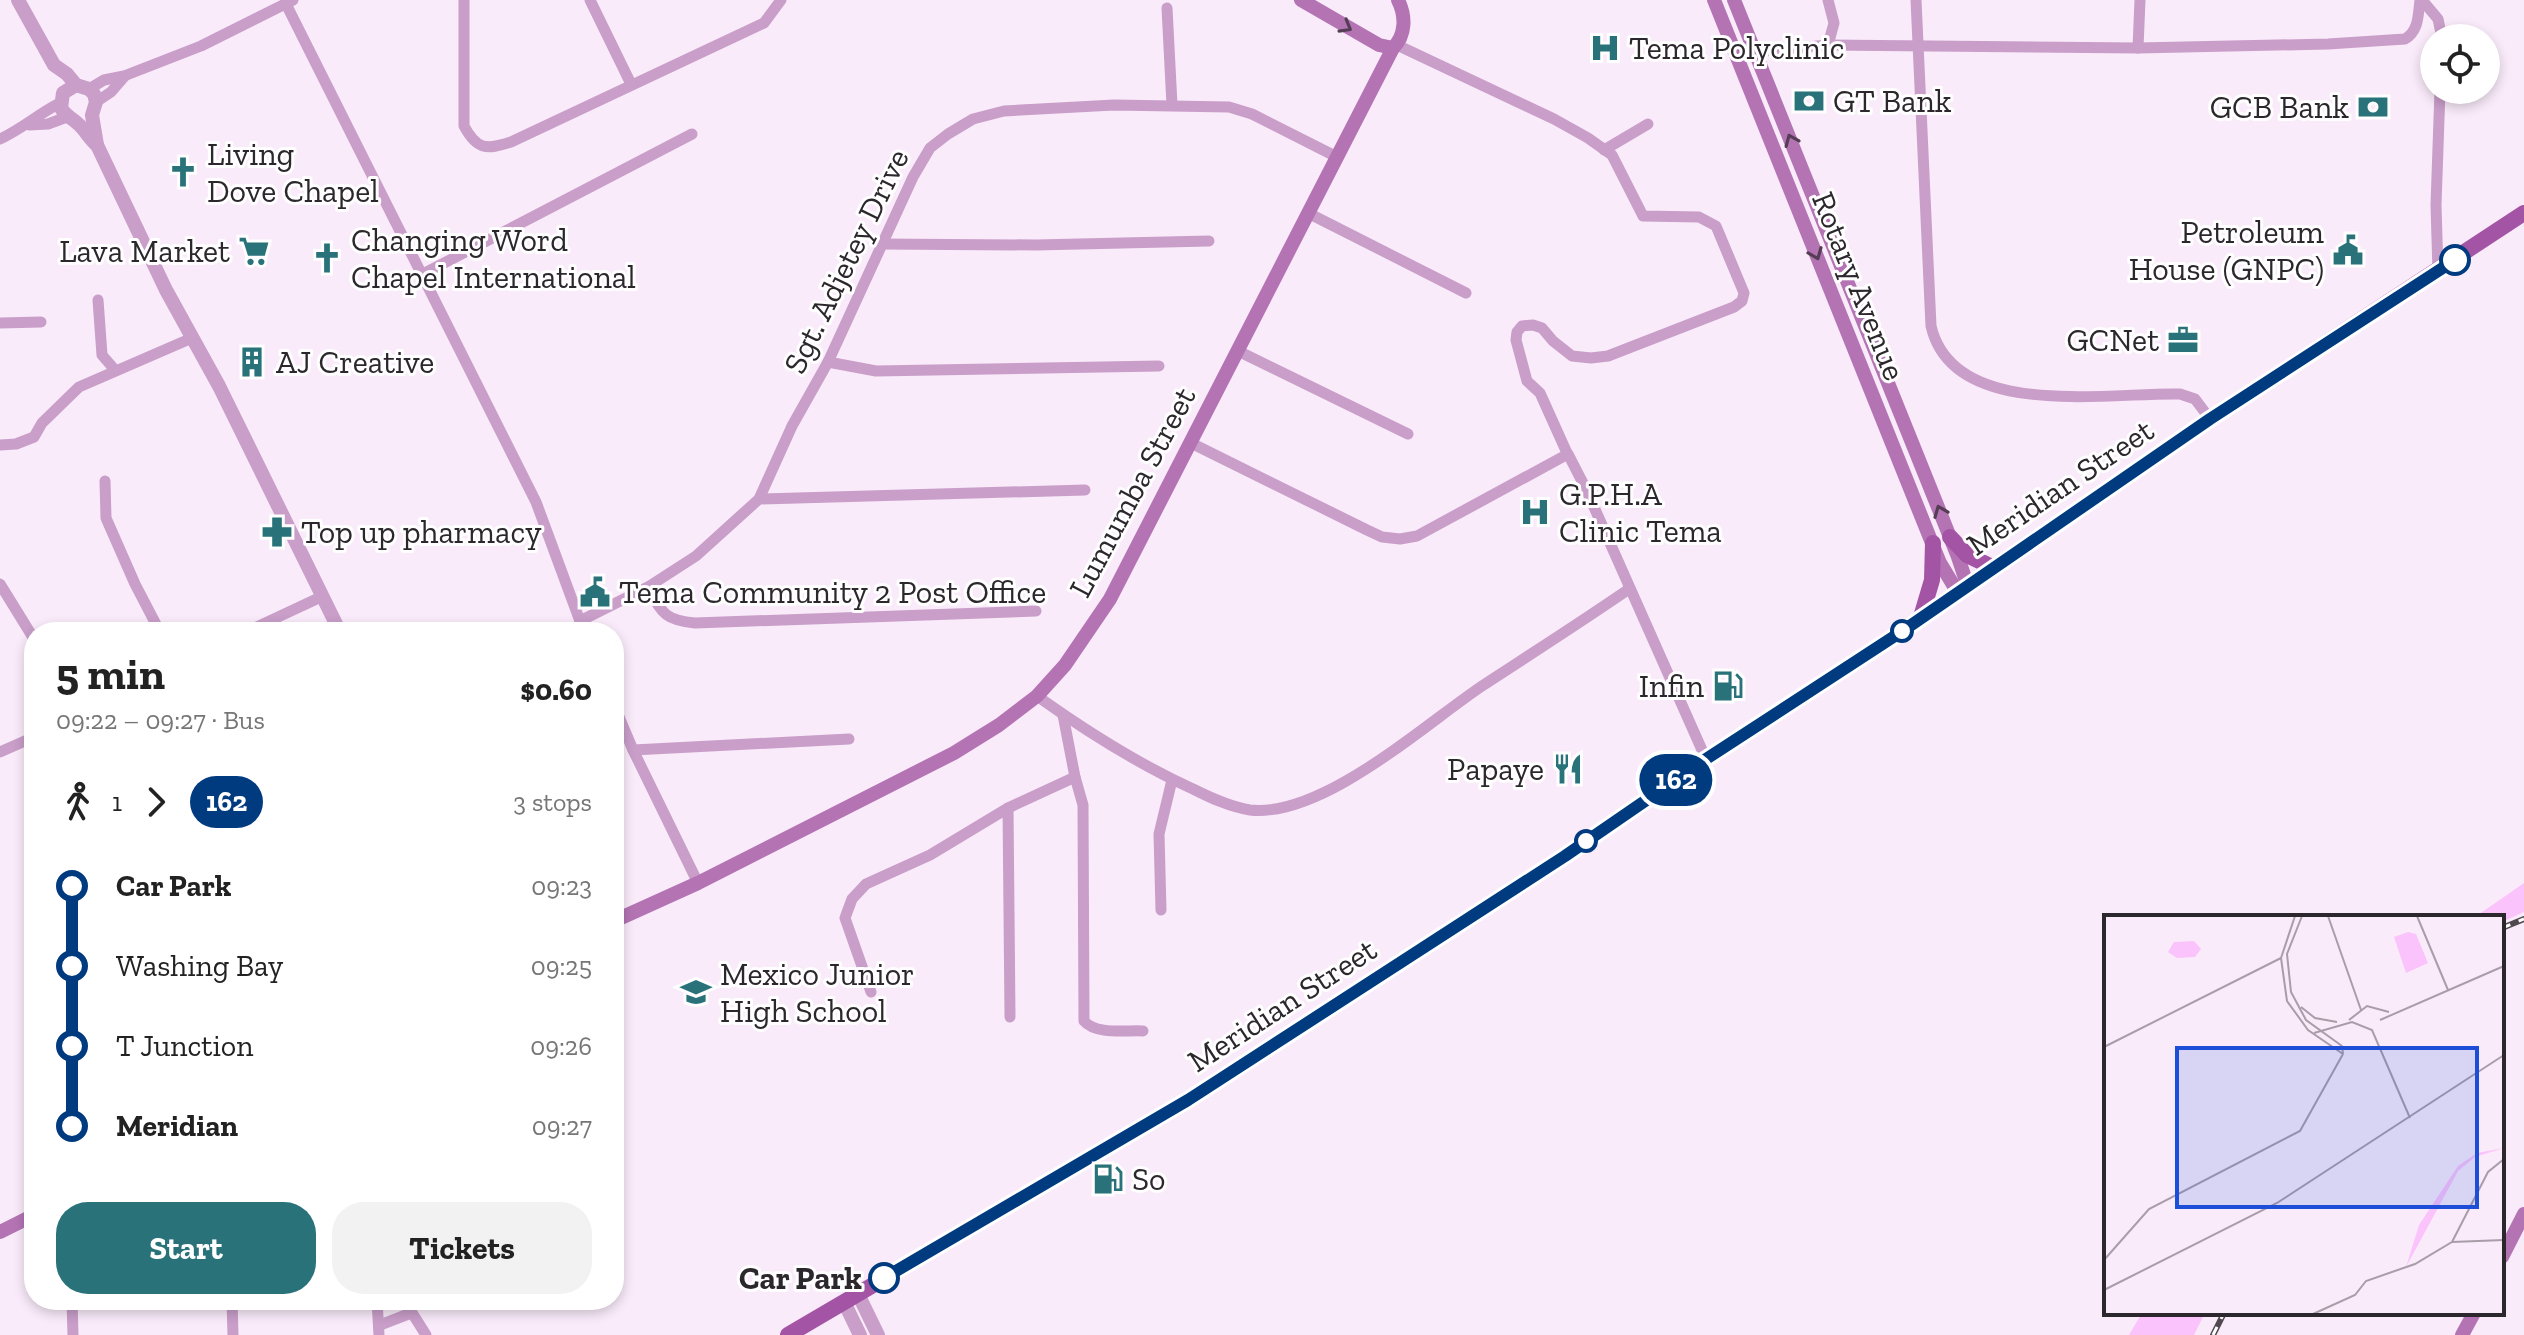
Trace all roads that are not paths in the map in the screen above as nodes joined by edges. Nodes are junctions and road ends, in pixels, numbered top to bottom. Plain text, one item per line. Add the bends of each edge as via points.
1 (18, 0) edge
2 (464, 0) edge
3 (590, 0) edge
4 (781, 0) edge
5 (1301, 0) edge
6 (1398, 0) edge
7 (1714, 0) edge
8 (1734, 0) edge
9 (1828, 0) edge
10 (1916, 0) edge
11 (2140, 0) edge
12 (2421, 0) edge
13 (290, 2) edge
14 (1167, 8) dead end
15 (2439, 24) edge
16 (1828, 45) junction
17 (1395, 46) junction
18 (1917, 47) junction
19 (2138, 48) junction
20 (1754, 52) junction
21 (54, 65) junction
22 (631, 84) junction
23 (61, 98) junction
24 (88, 98) junction
25 (2440, 104) edge
26 (1172, 105) junction
27 (72, 119) junction
28 (1648, 124) dead end
29 (29, 125) junction
30 (692, 134) dead end
31 (0, 139) edge
32 (97, 145) junction
33 (1604, 150) junction
34 (1337, 157) junction
35 (1802, 166) junction
36 (1783, 173) junction
37 (1308, 213) junction
38 (2524, 213) edge
39 (1209, 241) dead end
40 (880, 244) junction
41 (2438, 272) junction
42 (423, 274) junction
43 (1466, 293) dead end
44 (98, 300) dead end
45 (41, 322) dead end
46 (0, 323) edge
47 (192, 338) junction
48 (1238, 351) junction
49 (828, 362) junction
50 (1159, 366) dead end
51 (115, 370) junction
52 (2210, 419) junction
53 (1408, 434) dead end
54 (1191, 443) junction
55 (0, 445) edge
56 (1567, 453) junction
57 (105, 481) dead end
58 (1085, 490) dead end
59 (759, 499) junction
60 (1950, 537) junction
61 (1933, 543) junction
62 (1992, 567) junction
63 (0, 584) edge
64 (648, 587) junction
65 (1962, 588) junction
66 (1629, 589) junction
67 (323, 596) junction
68 (1036, 611) dead end
69 (1920, 619) junction
70 (155, 622) edge
71 (267, 622) edge
72 (335, 622) edge
73 (580, 622) edge
74 (590, 622) edge
75 (24, 623) edge
76 (1037, 696) junction
77 (1063, 715) junction
78 (624, 729) edge
79 (849, 739) dead end
80 (24, 741) edge
81 (633, 750) junction
82 (0, 752) edge
83 (1706, 759) junction
84 (1075, 777) junction
85 (1172, 780) junction
86 (1008, 808) junction
87 (698, 883) junction
88 (1161, 910) dead end
89 (624, 916) edge
90 (871, 992) dead end
91 (1010, 1017) dead end
92 (1143, 1031) dead end
93 (2524, 1214) edge
94 (24, 1220) edge
95 (0, 1232) edge
96 (2504, 1253) edge
97 (851, 1298) junction
98 (72, 1310) edge
99 (232, 1310) edge
100 (378, 1310) edge
101 (409, 1310) edge
102 (411, 1313) junction
103 (2473, 1315) edge
104 (380, 1330) edge
105 (73, 1335) edge
106 (233, 1335) edge
107 (426, 1335) edge
108 (788, 1335) edge
109 (860, 1335) edge
110 (878, 1335) edge
111 (2462, 1335) edge

1 - 21 street
2 - 22 street via 464,126 480,146 511,142
3 - 22 street
4 - 22 street via 764,23
5 -> 17 main road via 1379,45
6 - 17 main road via 1403,29
7 - 36 main road, Rotary Avenue
8 - 20 main road, Rotary Avenue
9 - 16 street via 1834,23
10 - 18 street
11 - 19 street
12 - 15 street
12 - 19 street via 2416,28 2405,39
13 - 24 street via 124,76 111,92
13 - 42 street
14 - 26 street
16 - 18 street
16 - 20 street
17 - 33 street via 1554,119
17 - 34 main road, Lumumba Street
18 - 19 street
18 - 52 street via 1931,326 1945,358 2010,392 2041,397 2180,394 2195,399
35 -> 20 main road, Rotary Avenue
21 - 23 street
21 - 24 street
23 - 24 street
23 - 27 street
23 - 29 street
24 - 27 street via 85,120
24 - 32 street
25 - 41 street
26 - 34 street, Sgt. Adjetey Drive via 1229,107 1252,114
26 - 40 street, Sgt. Adjetey Drive via 1004,111 973,119 930,148
27 - 29 street
27 - 32 street
28 - 33 street
29 - 31 street
30 - 42 street
32 - 47 street
33 - 56 street via 1621,170 1643,216 1699,217 1716,226 1744,293 1734,307 1608,356 1572,356 1542,328 1522,326 1516,340 1527,381 1540,393
34 - 37 main road, Lumumba Street
35 - 36 main road
60 -> 35 main road, Rotary Avenue
36 -> 61 main road, Rotary Avenue
37 - 43 street
37 - 48 main road, Lumumba Street
38 - 41 main road, Meridian Street
39 - 40 street
40 - 49 street, Sgt. Adjetey Drive
41 - 52 main road, Meridian Street
42 - 73 street via 536,502
44 - 51 street via 102,355
45 - 46 street
47 - 51 street
47 - 67 street
48 - 53 street
48 - 54 main road, Lumumba Street
49 - 50 street via 876,371
49 - 59 street, Sgt. Adjetey Drive
51 - 55 street via 79,387 34,437
52 - 62 main road, Meridian Street
54 - 56 street via 1382,537 1400,539 1448,521
54 - 76 main road, Lumumba Street via 1110,599
56 - 66 street
57 - 70 street via 106,518
58 - 59 street
59 - 64 street, Sgt. Adjetey Drive via 696,556
60 - 62 main road via 1967,555
60 - 65 main road, Rotary Avenue
61 - 65 main road, Rotary Avenue via 1944,569
61 - 69 main road via 1932,580
62 - 65 main road, Meridian Street
63 - 75 street
64 - 68 street via 662,614 695,623
64 - 74 street, Sgt. Adjetey Drive
65 - 69 main road, Meridian Street
66 - 83 street
66 - 85 street via 1345,782 1296,805 1249,810
67 - 71 street
67 - 72 street
69 - 83 main road, Meridian Street
76 - 77 street
76 - 87 main road, Lumumba Street via 954,753
77 - 84 street
77 - 85 street
78 - 81 street
79 - 81 street
80 - 82 street
81 - 87 street
83 - 97 main road, Meridian Street via 1188,1100
84 - 86 street
84 - 92 street via 1083,805 1084,1021 1098,1029
85 - 88 street via 1159,834
86 - 90 street via 930,855 866,884 852,899 845,918
86 - 91 street
87 - 89 main road, Lumumba Street
93 - 96 main road
94 - 95 main road
97 - 108 main road, Meridian Street
97 - 109 street
97 - 110 street
98 - 105 street
99 - 106 street
100 - 104 street
101 - 102 street
102 - 104 street
102 - 107 street
103 - 111 main road

